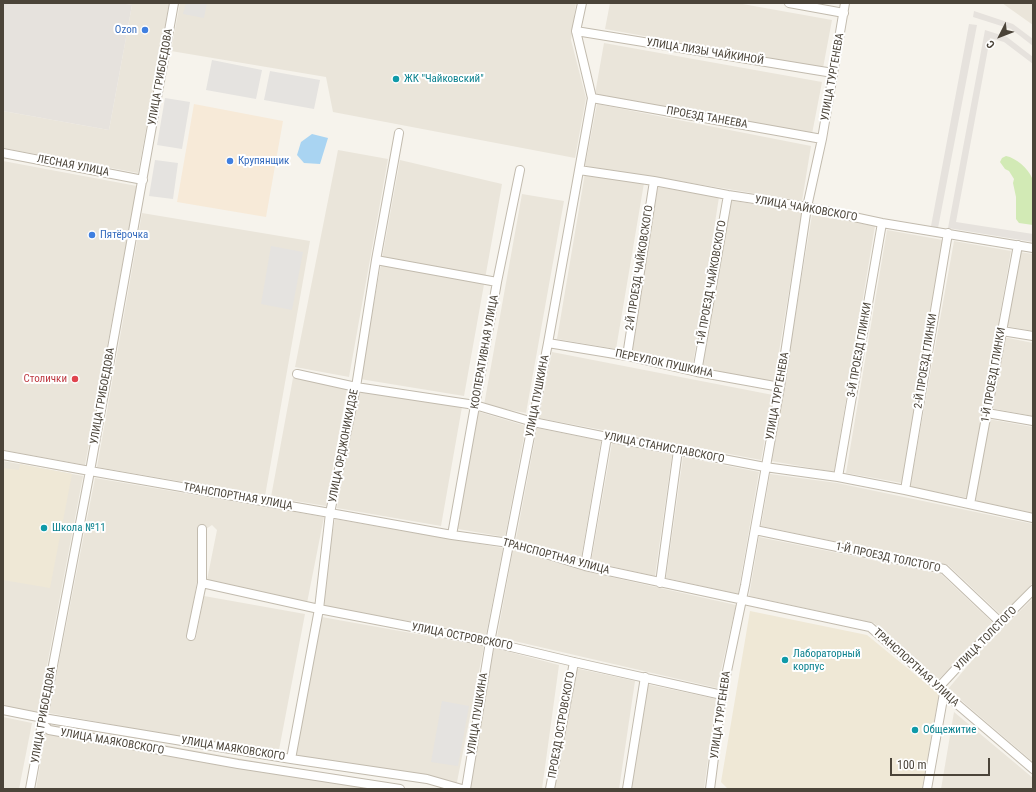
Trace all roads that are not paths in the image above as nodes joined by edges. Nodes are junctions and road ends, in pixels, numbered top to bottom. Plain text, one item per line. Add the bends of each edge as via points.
1 (174, 3) edge
2 (582, 3) edge
3 (789, 3) edge
4 (846, 3) edge
5 (844, 13) junction
6 (576, 31) junction
7 (833, 73) junction
8 (592, 98) junction
9 (399, 133) dead end
10 (822, 139) junction
11 (3, 153) edge
12 (520, 170) dead end
13 (579, 170) junction
14 (142, 180) junction
15 (654, 181) junction
16 (728, 195) junction
17 (806, 207) junction
18 (882, 223) junction
19 (948, 233) junction
20 (1018, 245) junction
21 (1033, 248) edge
22 (376, 260) junction
23 (497, 282) junction
24 (1002, 331) junction
25 (1033, 336) edge
26 (548, 343) junction
27 (627, 356) junction
28 (697, 372) junction
29 (296, 374) dead end
30 (356, 387) junction
31 (780, 387) junction
32 (475, 405) junction
33 (987, 413) junction
34 (1033, 421) edge
35 (533, 422) junction
36 (607, 437) junction
37 (678, 450) junction
38 (3, 455) edge
39 (765, 467) junction
40 (90, 471) junction
41 (838, 477) junction
42 (905, 490) junction
43 (970, 504) junction
44 (330, 513) junction
45 (1033, 518) edge
46 (202, 529) dead end
47 (755, 530) junction
48 (452, 535) junction
49 (509, 543) junction
50 (585, 566) junction
51 (660, 582) junction
52 (202, 583) junction
53 (1033, 590) edge
54 (742, 600) junction
55 (318, 609) junction
56 (1001, 623) junction
57 (191, 636) dead end
58 (490, 642) junction
59 (574, 662) junction
60 (645, 677) junction
61 (942, 690) junction
62 (722, 695) junction
63 (3, 710) edge
64 (42, 720) junction
65 (291, 759) junction
66 (1033, 769) edge
67 (30, 789) edge
68 (400, 789) edge
69 (462, 789) edge
70 (466, 789) edge
71 (550, 789) edge
72 (626, 789) edge
73 (710, 789) edge
74 (927, 789) edge

1 - 14 street, УЛИЦА ГРИБОЕДОВА
2 - 6 street, УЛИЦА ПУШКИНА
3 - 5 street
4 - 5 street, УЛИЦА ТУРГЕНЕВА
5 - 7 street, УЛИЦА ТУРГЕНЕВА
6 - 7 street, УЛИЦА ЛИЗЫ ЧАЙКИНОЙ
6 - 8 street, УЛИЦА ПУШКИНА
7 - 10 street, УЛИЦА ТУРГЕНЕВА
8 - 10 street, ПРОЕЗД ТАНЕЕВА
8 - 13 street, УЛИЦА ПУШКИНА
9 - 22 street, УЛИЦА ОРДЖОНИКИДЗЕ
10 - 17 street, УЛИЦА ТУРГЕНЕВА
11 - 14 street, ЛЕСНАЯ УЛИЦА
12 - 23 street, КООПЕРАТИВНАЯ УЛИЦА
13 - 15 street, УЛИЦА ЧАЙКОВСКОГО
13 - 26 street, УЛИЦА ПУШКИНА
14 - 40 street, УЛИЦА ГРИБОЕДОВА
15 - 16 street, УЛИЦА ЧАЙКОВСКОГО
15 - 27 street, 2-Й ПРОЕЗД ЧАЙКОВСКОГО
16 - 17 street, УЛИЦА ЧАЙКОВСКОГО
16 - 28 street, 1-Й ПРОЕЗД ЧАЙКОВСКОГО
17 - 18 street, УЛИЦА ЧАЙКОВСКОГО
17 - 31 street, УЛИЦА ТУРГЕНЕВА
18 - 19 street, УЛИЦА ЧАЙКОВСКОГО
18 - 41 street, 3-Й ПРОЕЗД ГЛИНКИ
19 - 20 street, УЛИЦА ЧАЙКОВСКОГО
19 - 42 street, 2-Й ПРОЕЗД ГЛИНКИ
20 - 21 street, УЛИЦА ЧАЙКОВСКОГО
20 - 24 street, 1-Й ПРОЕЗД ГЛИНКИ
22 - 23 street
22 - 30 street, УЛИЦА ОРДЖОНИКИДЗЕ
23 - 32 street, КООПЕРАТИВНАЯ УЛИЦА
24 - 25 street
24 - 33 street, 1-Й ПРОЕЗД ГЛИНКИ
26 - 27 street, ПЕРЕУЛОК ПУШКИНА
26 - 35 street, УЛИЦА ПУШКИНА
27 - 28 street, ПЕРЕУЛОК ПУШКИНА
28 - 31 street, ПЕРЕУЛОК ПУШКИНА
29 - 30 street, УЛИЦА СТАНИСЛАВСКОГО
30 - 32 street, УЛИЦА СТАНИСЛАВСКОГО
30 - 44 street, УЛИЦА ОРДЖОНИКИДЗЕ
31 - 39 street, УЛИЦА ТУРГЕНЕВА
32 - 35 street, УЛИЦА СТАНИСЛАВСКОГО
32 - 48 street, КООПЕРАТИВНАЯ УЛИЦА
33 - 34 street
33 - 43 street, 1-Й ПРОЕЗД ГЛИНКИ
35 - 36 street, УЛИЦА СТАНИСЛАВСКОГО
35 - 49 street, УЛИЦА ПУШКИНА
36 - 37 street, УЛИЦА СТАНИСЛАВСКОГО
36 - 50 street
37 - 39 street, УЛИЦА СТАНИСЛАВСКОГО
37 - 51 street
38 - 40 street, ТРАНСПОРТНАЯ УЛИЦА
39 - 41 street, УЛИЦА СТАНИСЛАВСКОГО
39 - 47 street, УЛИЦА ТУРГЕНЕВА
40 - 44 street, ТРАНСПОРТНАЯ УЛИЦА
40 - 64 street, УЛИЦА ГРИБОЕДОВА
41 - 42 street, УЛИЦА СТАНИСЛАВСКОГО
42 - 43 street, УЛИЦА СТАНИСЛАВСКОГО
43 - 45 street, УЛИЦА СТАНИСЛАВСКОГО
44 - 48 street, ТРАНСПОРТНАЯ УЛИЦА
44 - 55 street, УЛИЦА ОРДЖОНИКИДЗЕ
46 - 52 street
47 - 54 street, УЛИЦА ТУРГЕНЕВА
47 - 56 street, 1-Й ПРОЕЗД ТОЛСТОГО via 944,569
48 - 49 street, ТРАНСПОРТНАЯ УЛИЦА
49 - 50 street, ТРАНСПОРТНАЯ УЛИЦА
49 - 58 street, УЛИЦА ПУШКИНА
50 - 51 street, ТРАНСПОРТНАЯ УЛИЦА
51 - 54 street, ТРАНСПОРТНАЯ УЛИЦА
52 - 55 street, УЛИЦА ОСТРОВСКОГО
52 - 57 street
53 - 56 street, УЛИЦА ТОЛСТОГО
54 - 61 street, ТРАНСПОРТНАЯ УЛИЦА via 870,627
54 - 62 street, УЛИЦА ТУРГЕНЕВА
55 - 58 street, УЛИЦА ОСТРОВСКОГО
55 - 65 street, УЛИЦА ОРДЖОНИКИДЗЕ
56 - 61 street, УЛИЦА ТОЛСТОГО via 977,646
58 - 59 street, УЛИЦА ОСТРОВСКОГО
58 - 70 street, УЛИЦА ПУШКИНА
59 - 60 street, УЛИЦА ОСТРОВСКОГО
59 - 71 street, ПРОЕЗД ОСТРОВСКОГО
60 - 62 street, УЛИЦА ОСТРОВСКОГО
60 - 72 street
61 - 66 street, ТРАНСПОРТНАЯ УЛИЦА
61 - 74 street
62 - 73 street, УЛИЦА ТУРГЕНЕВА
63 - 64 street, УЛИЦА МАЯКОВСКОГО
64 - 65 street, УЛИЦА МАЯКОВСКОГО
64 - 67 street, УЛИЦА ГРИБОЕДОВА
64 - 68 street, УЛИЦА МАЯКОВСКОГО via 49,730 238,764
65 - 69 street, УЛИЦА МАЯКОВСКОГО via 427,779

